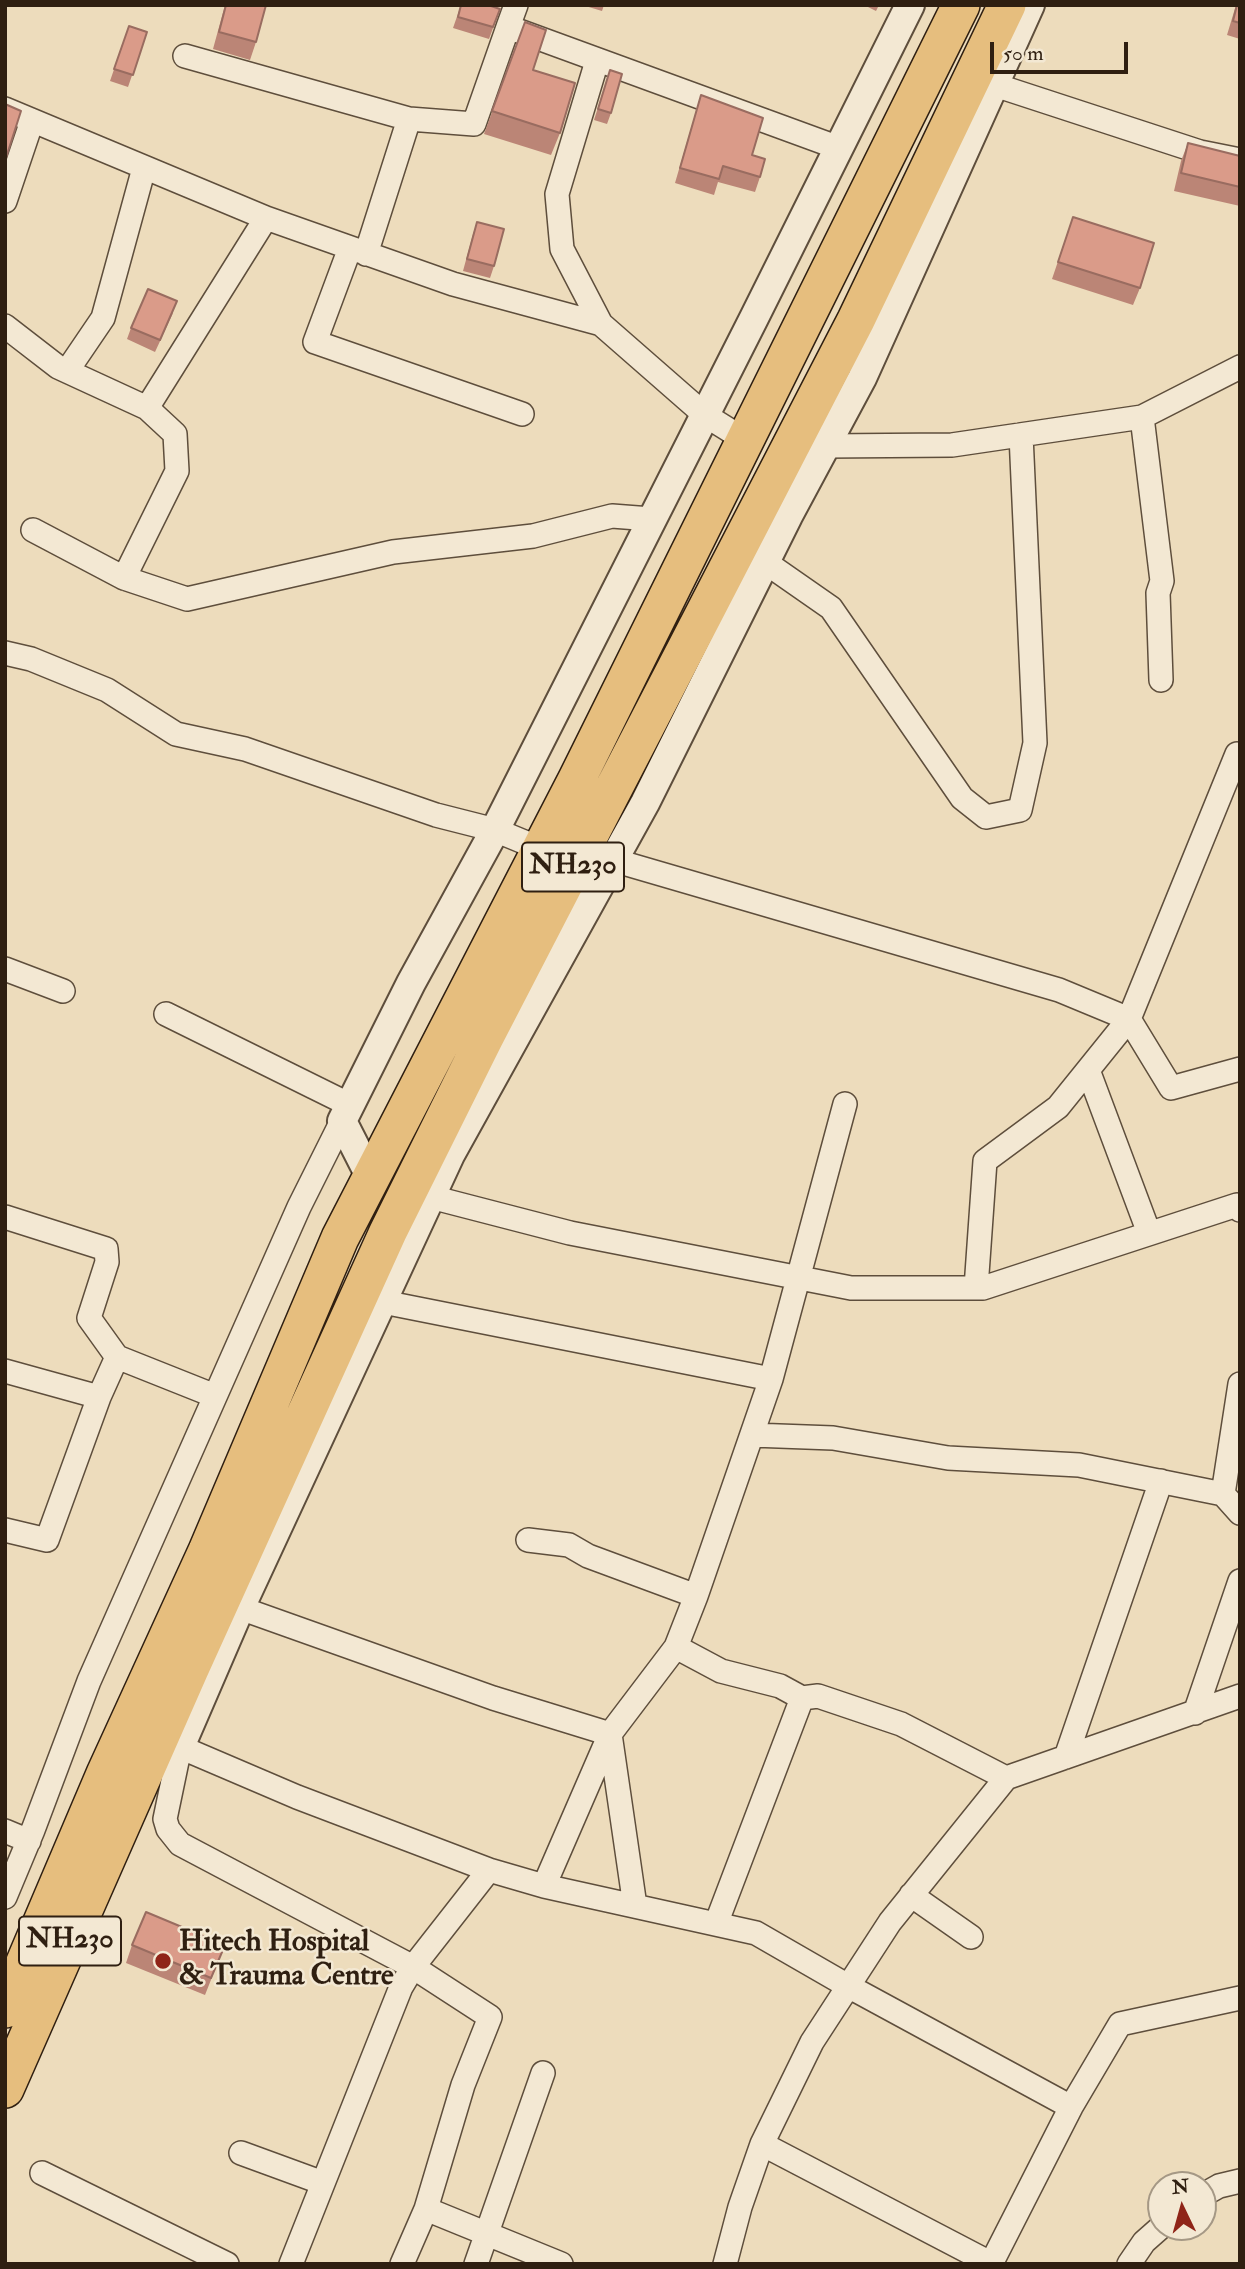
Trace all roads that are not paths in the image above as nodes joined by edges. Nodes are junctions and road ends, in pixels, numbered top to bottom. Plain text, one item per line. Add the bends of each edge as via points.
1 (910, 5) edge
2 (961, 5) edge
3 (1007, 5) edge
4 (1030, 5) edge
5 (512, 16) edge
6 (185, 56) dead end
7 (597, 61) junction
8 (995, 85) junction
9 (5, 108) edge
10 (408, 119) junction
11 (32, 121) junction
12 (839, 148) junction
13 (1240, 160) edge
14 (144, 168) junction
15 (5, 201) edge
16 (266, 218) junction
17 (358, 251) junction
18 (601, 324) junction
19 (5, 326) edge
20 (1240, 367) edge
21 (67, 371) junction
22 (147, 408) junction
23 (522, 414) dead end
24 (705, 415) junction
25 (1142, 418) junction
26 (1021, 435) junction
27 (745, 440) junction
28 (825, 446) junction
29 (779, 502) junction
30 (651, 519) junction
31 (33, 530) dead end
32 (765, 562) junction
33 (124, 578) junction
34 (5, 653) edge
35 (1161, 680) dead end
36 (1237, 754) dead end
37 (495, 830) junction
38 (541, 849) junction
39 (613, 860) junction
40 (5, 969) edge
41 (62, 992) dead end
42 (166, 1014) dead end
43 (1129, 1019) junction
44 (1240, 1069) edge
45 (1088, 1070) junction
46 (845, 1104) dead end
47 (346, 1113) junction
48 (438, 1156) junction
49 (370, 1176) junction
50 (431, 1196) junction
51 (1240, 1210) edge
52 (5, 1217) edge
53 (1149, 1233) junction
54 (799, 1277) junction
55 (976, 1288) junction
56 (383, 1302) junction
57 (117, 1357) junction
58 (5, 1371) edge
59 (771, 1379) junction
60 (1240, 1384) edge
61 (215, 1396) junction
62 (99, 1397) junction
63 (752, 1435) junction
64 (1161, 1481) junction
65 (1223, 1494) junction
66 (1240, 1513) edge
67 (5, 1530) edge
68 (528, 1540) dead end
69 (1240, 1581) edge
70 (696, 1596) junction
71 (240, 1608) junction
72 (676, 1647) junction
73 (1240, 1696) edge
74 (802, 1698) junction
75 (1195, 1713) junction
76 (610, 1734) junction
77 (155, 1737) junction
78 (1066, 1757) junction
79 (1006, 1777) junction
80 (120, 1783) junction
81 (5, 1831) edge
82 (29, 1841) junction
83 (489, 1870) junction
84 (544, 1886) junction
85 (911, 1895) junction
86 (5, 1897) edge
87 (635, 1906) junction
88 (716, 1924) junction
89 (971, 1937) dead end
90 (413, 1967) junction
91 (848, 1986) junction
92 (1240, 1998) edge
93 (5, 2009) edge
94 (543, 2073) dead end
95 (5, 2089) edge
96 (1071, 2107) junction
97 (762, 2144) junction
98 (241, 2153) dead end
99 (42, 2173) dead end
100 (1240, 2181) edge
101 (323, 2183) junction
102 (1217, 2187) edge
103 (426, 2209) junction
104 (487, 2234) junction
105 (1147, 2239) edge
106 (227, 2264) edge
107 (291, 2264) edge
108 (402, 2264) edge
109 (476, 2264) edge
110 (561, 2264) edge
111 (725, 2264) edge
112 (991, 2264) edge
113 (1129, 2264) edge

1 - 12 street
2 - 27 highway, NH230
3 - 29 highway, NH230 via 856,320
4 - 8 street
5 - 7 street
5 - 10 street via 474,124
6 - 10 street
7 - 12 street
7 - 18 street via 557,194 562,248
8 - 13 street via 1200,152
8 - 28 street via 862,378
9 - 11 street
10 - 17 street
11 - 14 street
11 - 15 street
12 - 24 street
14 - 16 street
14 - 21 street via 103,318
16 - 17 street
16 - 22 street
17 - 18 street via 453,284
17 - 23 street via 315,342
18 - 24 street
19 - 21 street
20 - 25 street
21 - 22 street
22 - 33 street via 175,435 177,471
24 - 27 street
24 - 30 street
25 - 26 street
25 - 35 street via 1162,581 1158,593
26 - 28 street via 952,444
26 - 32 street via 1035,743 1020,810 986,817 962,798 831,608
27 - 38 highway, NH230
28 - 29 street
29 - 32 street
29 - 48 highway, NH230
30 - 33 street via 612,516 533,536 393,552 187,600
30 - 37 street
31 - 33 street
32 - 39 street
34 - 37 street via 107,690 176,734 245,749 436,815
36 - 43 street
37 - 38 street
37 - 47 street
38 - 49 highway, NH230
39 - 43 street via 1059,990
39 - 48 street
40 - 41 street
42 - 47 street
43 - 44 street via 1171,1088
43 - 45 street
45 - 53 street
45 - 55 street via 1058,1107 985,1161
46 - 54 street
47 - 49 street
47 - 61 street
48 - 50 street
48 - 77 highway, NH230 via 388,1232
49 - 77 highway, NH230 via 207,1551
50 - 54 street via 570,1233
50 - 56 street
51 - 53 street via 1237,1205
52 - 57 street via 106,1249 107,1262 89,1318
53 - 55 street
54 - 55 street via 851,1288
54 - 59 street
56 - 59 street
56 - 71 street
57 - 61 street
57 - 62 street
58 - 62 street
59 - 63 street
60 - 65 street
61 - 82 street via 89,1681
62 - 67 street via 47,1540
63 - 64 street via 833,1438 948,1458 1079,1465
63 - 70 street
64 - 65 street
64 - 78 street
65 - 66 street
68 - 70 street via 569,1545
69 - 75 street
70 - 72 street
71 - 76 street via 493,1698
71 - 77 street
72 - 74 street via 721,1671 780,1686
72 - 76 street
73 - 75 street
74 - 79 street via 818,1696 901,1724
74 - 88 street
75 - 78 street
76 - 84 street
76 - 87 street
77 - 80 highway, NH230
77 - 83 street
77 - 90 street via 165,1819 180,1844
78 - 79 street
79 - 85 street
80 - 93 highway, NH230
80 - 95 highway, NH230
81 - 82 street
82 - 86 street
83 - 84 street
83 - 90 street
84 - 87 street
85 - 89 street
85 - 91 street
87 - 88 street
88 - 91 street via 756,1933
90 - 101 street
90 - 103 street via 490,2017 463,2085
91 - 96 street
91 - 97 street via 812,2042
92 - 96 street via 1120,2024
94 - 104 street
96 - 112 street
97 - 111 street
97 - 112 street
98 - 101 street
99 - 106 street
100 - 102 street
101 - 107 street
103 - 104 street
103 - 108 street
104 - 109 street
104 - 110 street
105 - 113 street

